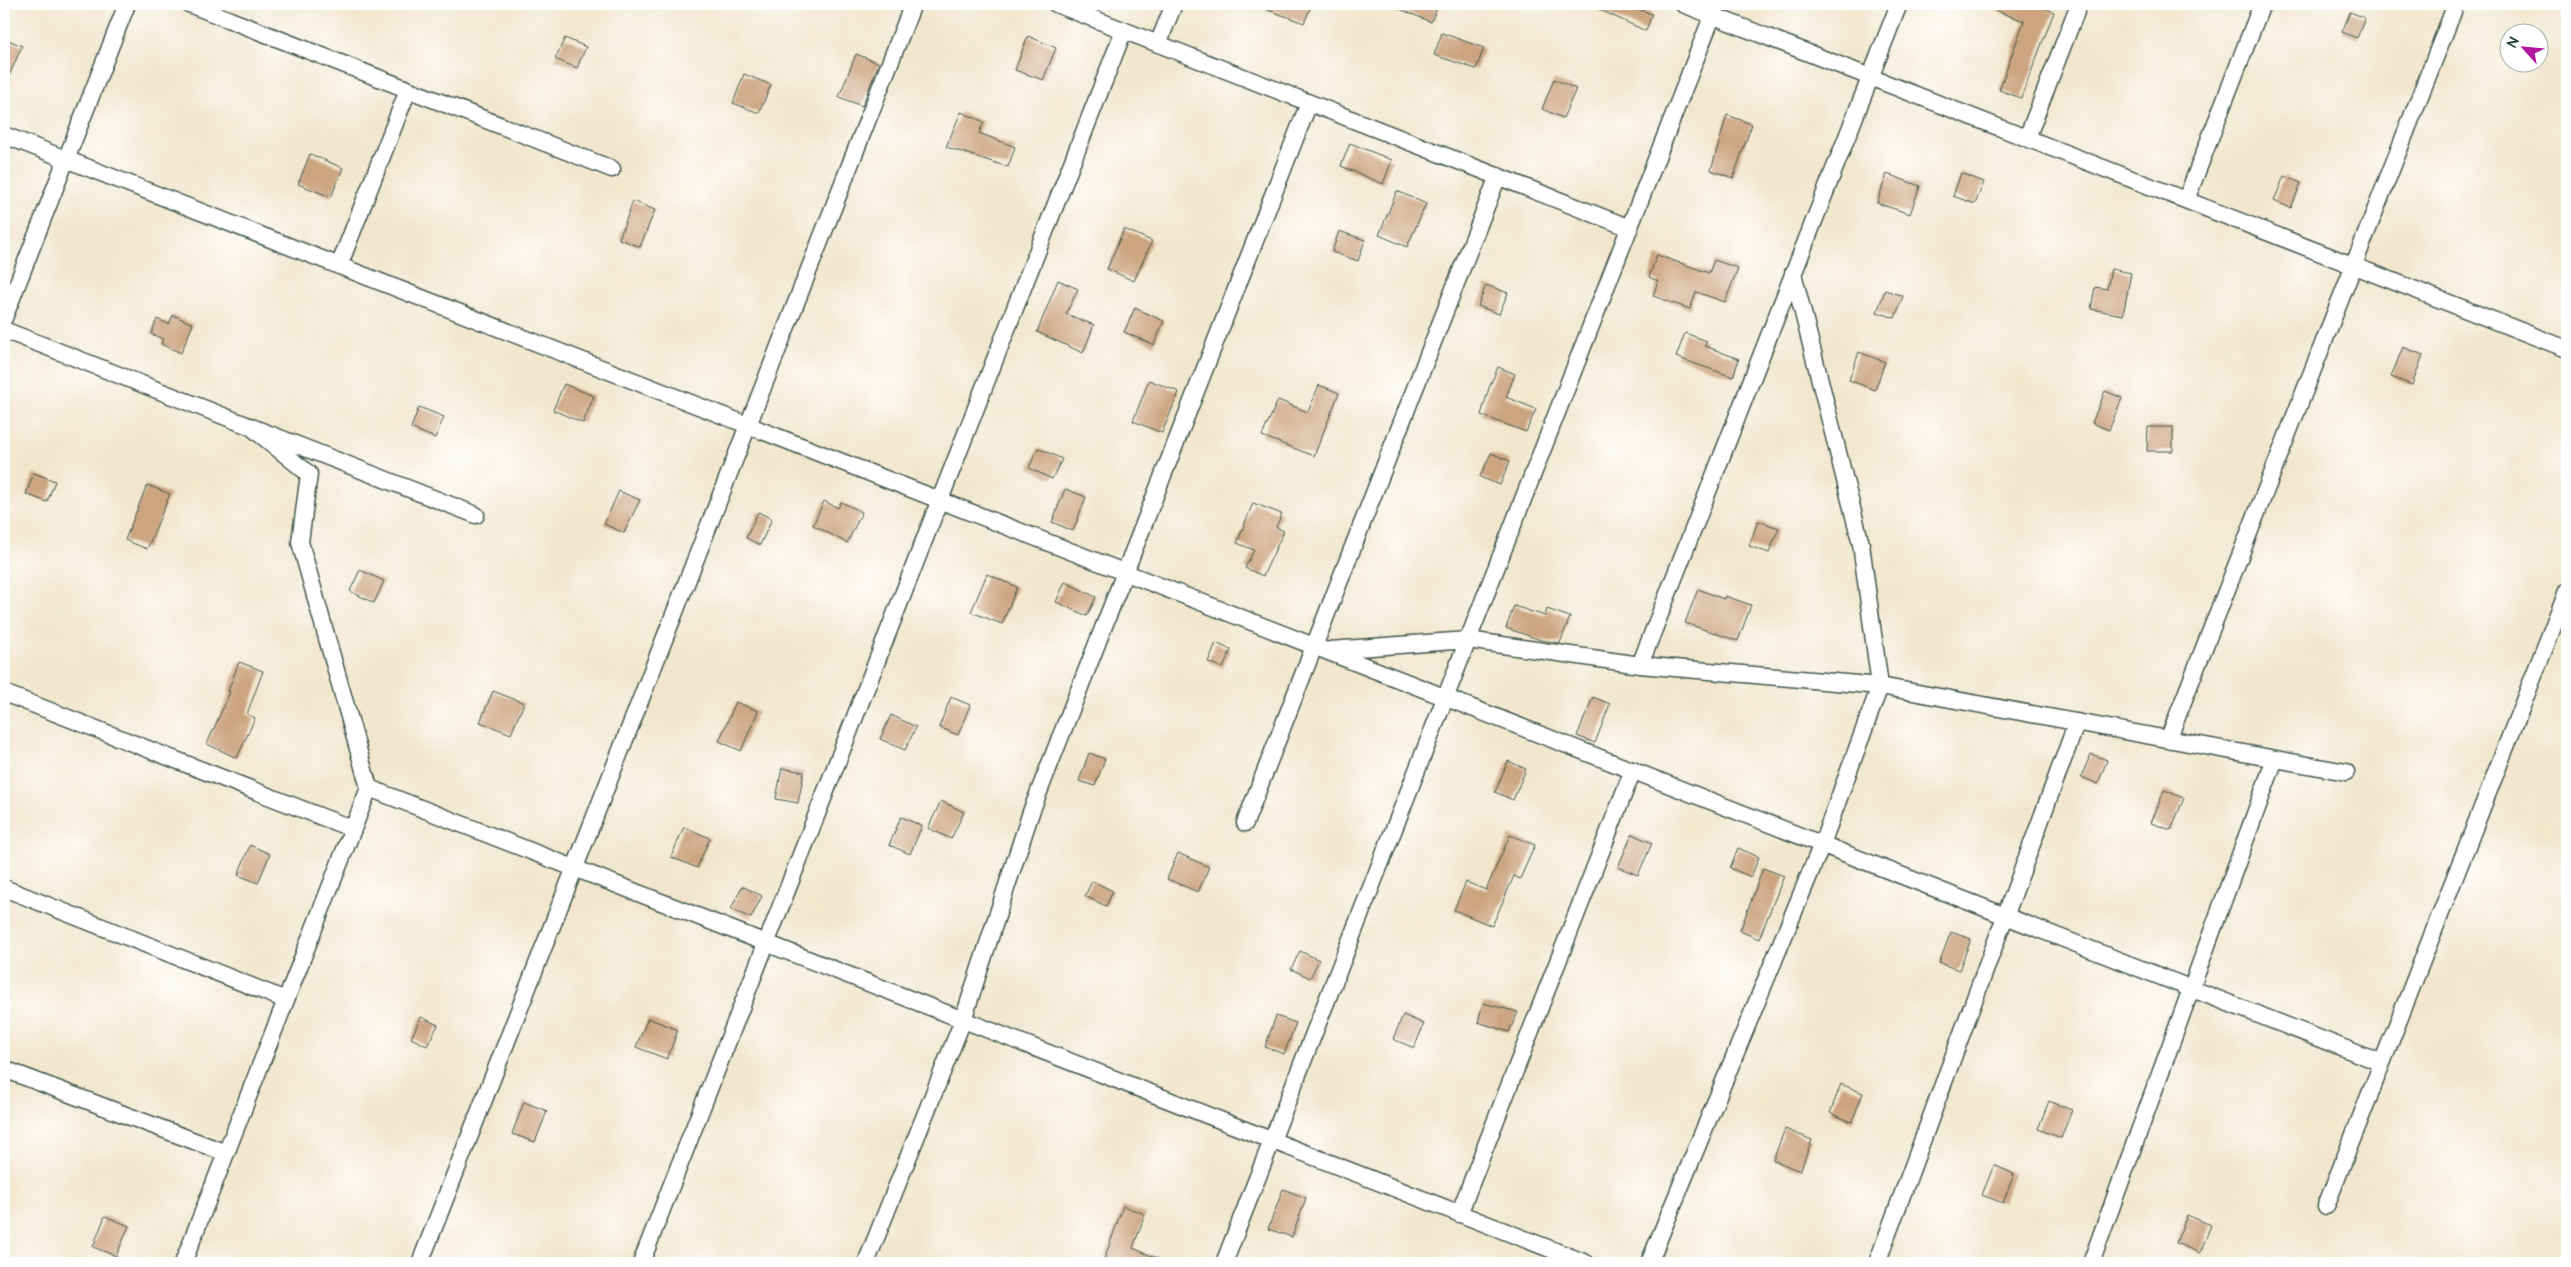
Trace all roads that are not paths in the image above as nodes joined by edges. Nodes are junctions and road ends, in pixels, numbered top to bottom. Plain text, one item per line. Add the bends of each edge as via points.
1 (127, 4) edge
2 (189, 4) edge
3 (913, 4) edge
4 (1056, 4) edge
5 (1174, 4) edge
6 (1683, 4) edge
7 (1899, 4) edge
8 (2079, 4) edge
9 (2262, 4) edge
10 (2456, 4) edge
11 (1715, 9) edge
12 (1124, 30) junction
13 (1158, 44) junction
14 (1870, 77) junction
15 (408, 90) junction
16 (1309, 103) junction
17 (4, 135) edge
18 (2026, 138) junction
19 (66, 159) junction
20 (612, 169) dead end
21 (1498, 176) junction
22 (2186, 200) junction
23 (1630, 228) junction
24 (2353, 265) junction
25 (339, 266) junction
26 (1793, 273) junction
27 (4, 318) edge
28 (4, 330) edge
29 (2567, 349) edge
30 (748, 425) junction
31 (250, 426) junction
32 (940, 500) junction
33 (476, 515) dead end
34 (1125, 572) junction
35 (2567, 591) edge
36 (1468, 640) junction
37 (1319, 648) junction
38 (1640, 665) junction
39 (1880, 686) junction
40 (4, 692) edge
41 (1446, 698) junction
42 (2077, 722) junction
43 (2168, 740) junction
44 (2275, 759) junction
45 (1633, 770) junction
46 (2346, 772) dead end
47 (369, 788) junction
48 (1245, 823) dead end
49 (353, 829) junction
50 (1822, 844) junction
51 (574, 869) junction
52 (4, 888) edge
53 (2006, 916) junction
54 (766, 943) junction
55 (2191, 988) junction
56 (286, 1000) junction
57 (963, 1020) junction
58 (2382, 1063) junction
59 (4, 1069) edge
60 (1272, 1141) junction
61 (226, 1153) junction
62 (2326, 1206) dead end
63 (1459, 1214) junction
64 (183, 1263) edge
65 (420, 1263) edge
66 (641, 1263) edge
67 (866, 1263) edge
68 (1224, 1263) edge
69 (1586, 1263) edge
70 (1649, 1263) edge
71 (1877, 1263) edge
72 (2092, 1263) edge

1 - 19 street
2 - 15 street
3 - 30 street
4 - 12 street
5 - 13 street
6 - 11 street
7 - 14 street
8 - 18 street
9 - 22 street
10 - 24 street
11 - 14 street
11 - 23 street
12 - 13 street
12 - 32 street
13 - 16 street
14 - 18 street
14 - 26 street
15 - 20 street
15 - 25 street
16 - 21 street
16 - 34 street
17 - 19 street
18 - 22 street
19 - 25 street
19 - 27 street
21 - 23 street
21 - 37 street
22 - 24 street
23 - 36 street
24 - 29 street
24 - 43 street
25 - 30 street
26 - 38 street
26 - 39 street via 1861,544
28 - 31 street
30 - 32 street
30 - 51 street
31 - 33 street
31 - 47 street via 309,474 300,542
32 - 34 street
32 - 54 street
34 - 37 street
34 - 57 street via 1031,812
35 - 58 street
36 - 37 street
36 - 38 street
36 - 41 street
37 - 41 street
37 - 48 street
38 - 39 street
39 - 42 street
39 - 50 street
40 - 49 street
41 - 45 street
41 - 60 street
42 - 43 street
42 - 53 street
43 - 44 street
44 - 46 street
44 - 55 street
45 - 50 street
45 - 63 street
47 - 49 street
47 - 51 street
49 - 56 street
50 - 53 street
50 - 70 street
51 - 54 street
51 - 65 street
52 - 56 street
53 - 55 street
53 - 71 street
54 - 57 street
54 - 66 street
55 - 58 street
55 - 72 street
56 - 61 street
57 - 60 street
57 - 67 street
58 - 62 street
59 - 61 street
60 - 63 street
60 - 68 street
61 - 64 street
63 - 69 street

